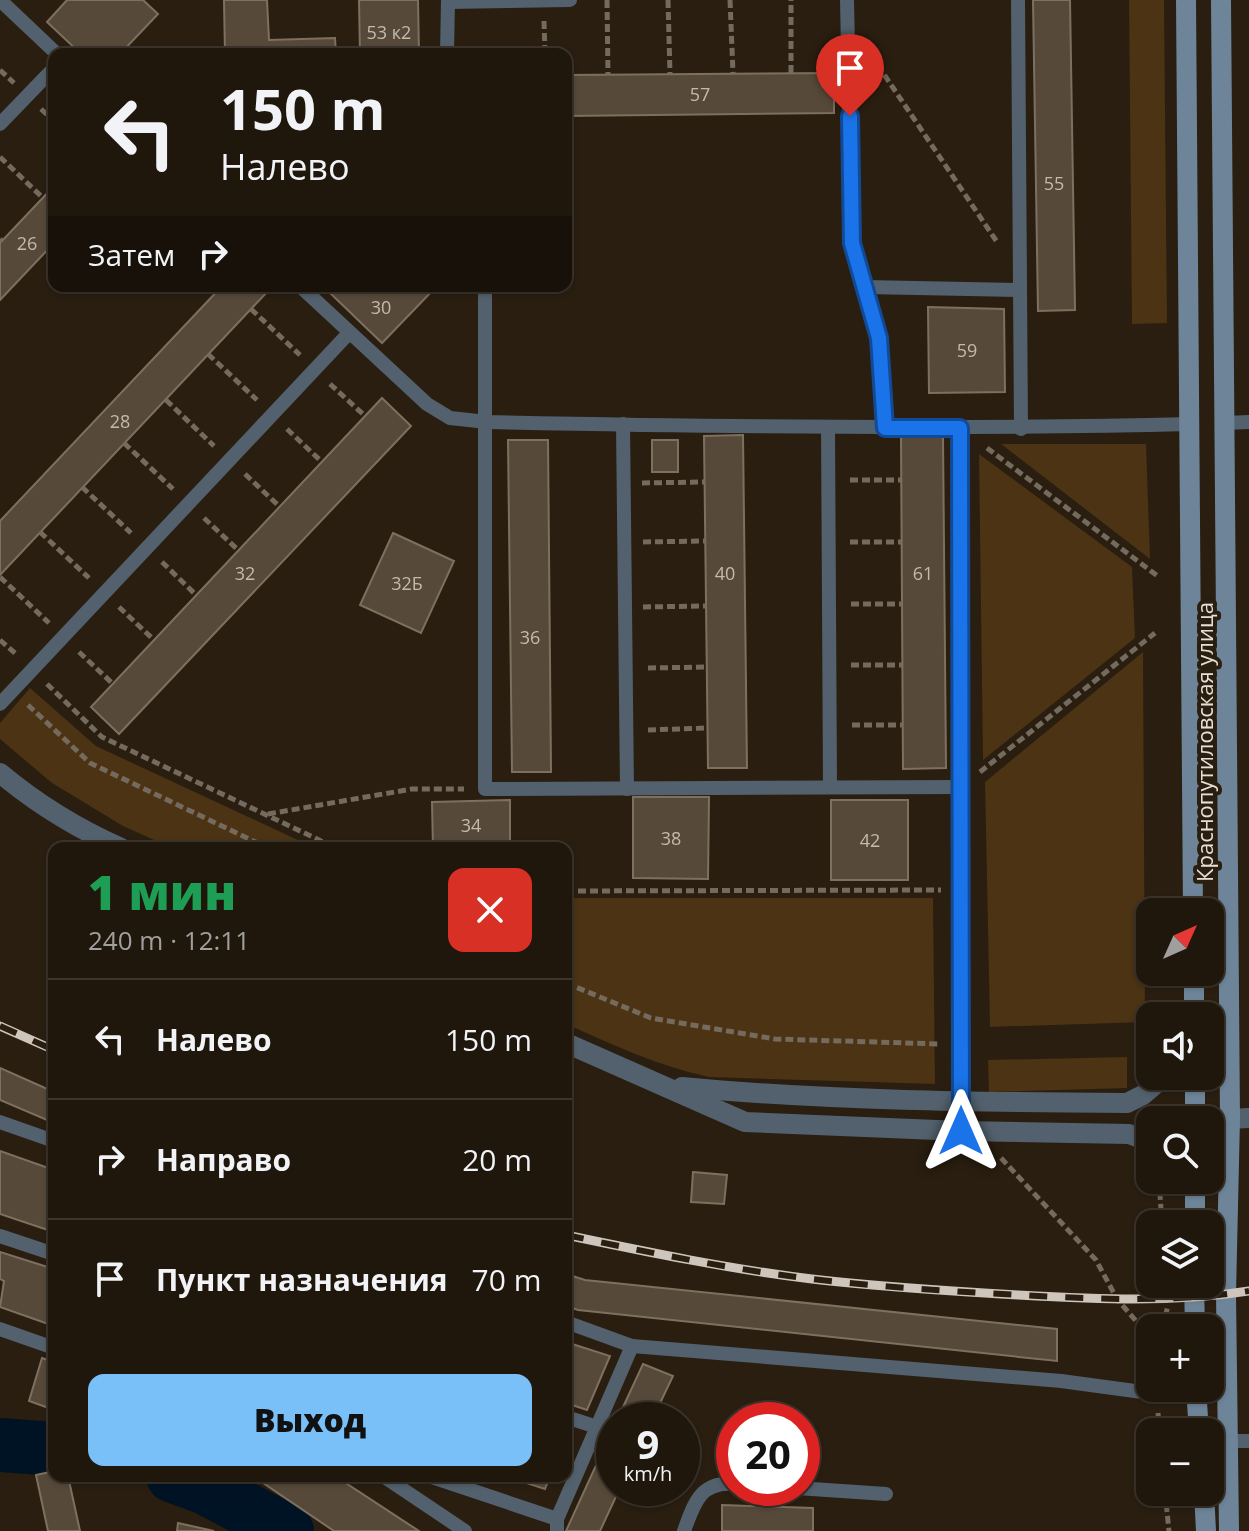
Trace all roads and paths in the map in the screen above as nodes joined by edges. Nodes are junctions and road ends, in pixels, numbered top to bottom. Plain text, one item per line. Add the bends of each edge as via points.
1 (0, 0) edge
2 (570, 0) edge
3 (607, 0) edge
4 (668, 0) edge
5 (730, 0) edge
6 (791, 0) edge
7 (847, 0) edge
8 (1018, 0) edge
9 (1186, 0) edge
10 (1221, 0) edge
11 (448, 1) edge
12 (544, 1) edge
13 (848, 21) junction
14 (51, 48) edge
15 (447, 48) edge
16 (545, 48) edge
17 (733, 73) dead end
18 (791, 73) dead end
19 (48, 74) edge
20 (670, 74) dead end
21 (608, 75) dead end
22 (0, 124) edge
23 (0, 157) edge
24 (43, 198) dead end
25 (1020, 283) junction
26 (865, 287) junction
27 (306, 292) edge
28 (485, 292) edge
29 (349, 333) junction
30 (487, 422) junction
31 (1249, 422) edge
32 (1225, 423) junction
33 (623, 424) junction
34 (1190, 424) junction
35 (828, 427) junction
36 (885, 428) junction
37 (960, 428) junction
38 (1021, 429) junction
39 (828, 480) junction
40 (901, 480) dead end
41 (705, 482) dead end
42 (624, 483) junction
43 (706, 541) dead end
44 (828, 542) junction
45 (901, 542) dead end
46 (624, 543) junction
47 (1159, 577) dead end
48 (902, 604) dead end
49 (829, 605) junction
50 (706, 606) dead end
51 (625, 607) junction
52 (1155, 633) dead end
53 (0, 640) edge
54 (829, 665) junction
55 (902, 665) dead end
56 (707, 667) dead end
57 (626, 668) junction
58 (32, 670) junction
59 (13, 691) junction
60 (0, 704) edge
61 (903, 725) dead end
62 (830, 726) junction
63 (707, 728) dead end
64 (627, 730) junction
65 (0, 773) edge
66 (830, 787) junction
67 (962, 787) junction
68 (485, 789) junction
69 (627, 789) junction
70 (266, 814) junction
71 (110, 842) edge
72 (255, 842) edge
73 (324, 842) edge
74 (961, 890) junction
75 (572, 891) edge
76 (1193, 898) edge
77 (572, 985) edge
78 (572, 1046) edge
79 (961, 1050) junction
80 (663, 1085) junction
81 (1149, 1090) edge
82 (961, 1102) junction
83 (1240, 1119) edge
84 (0, 1122) edge
85 (961, 1131) junction
86 (1136, 1137) edge
87 (48, 1139) edge
88 (0, 1236) edge
89 (48, 1252) edge
90 (1136, 1321) edge
91 (572, 1324) edge
92 (0, 1329) edge
93 (48, 1346) edge
94 (632, 1346) junction
95 (1136, 1391) edge
96 (608, 1402) edge
97 (572, 1419) edge
98 (596, 1427) edge
99 (596, 1429) edge
100 (1228, 1441) junction
101 (1249, 1441) edge
102 (392, 1482) edge
103 (445, 1482) edge
104 (716, 1485) edge
105 (820, 1490) edge
106 (886, 1494) dead end
107 (1166, 1506) edge
108 (1204, 1506) edge
109 (557, 1525) edge
110 (1203, 1528) edge
111 (465, 1531) edge
112 (684, 1531) edge
113 (1169, 1531) edge
114 (1229, 1531) edge

1 - 14 lane
2 - 12 lane
3 - 21 path
4 - 20 path
5 - 17 path
6 - 18 path
7 - 13 lane
8 - 25 lane
9 - 34 main road, Краснопутиловская улица
10 - 32 main road, Краснопутиловская улица
11 - 12 lane
11 - 15 lane
12 - 16 path
13 - 25 path
13 - 26 lane via 852,243
19 - 22 lane
23 - 24 path
25 - 26 lane
25 - 38 lane
26 - 36 lane via 879,338
27 - 29 lane
28 - 30 lane
29 - 30 lane via 427,404 450,418
29 - 58 lane
30 - 33 lane
30 - 68 lane
31 - 32 lane
32 - 83 main road, Краснопутиловская улица
33 - 35 lane
33 - 42 lane
34 - 38 lane
34 - 76 main road, Краснопутиловская улица
35 - 36 lane
35 - 39 lane
36 - 37 lane
37 - 38 lane
37 - 47 path
37 - 67 lane
39 - 40 path
39 - 44 lane
41 - 42 path
42 - 46 lane
43 - 46 path
44 - 45 path
44 - 49 lane
46 - 51 lane
48 - 49 path
49 - 54 lane
50 - 51 path
51 - 57 lane
52 - 67 path
53 - 58 path
54 - 55 path
54 - 62 lane
56 - 57 path
57 - 64 lane
58 - 59 lane
58 - 70 path via 102,737
59 - 60 lane
59 - 72 path via 90,763
61 - 62 path
62 - 66 lane
63 - 64 path
64 - 69 lane
65 - 71 street via 25,794
66 - 67 lane
66 - 69 lane
67 - 74 lane
68 - 69 lane
68 - 70 path via 412,789
70 - 73 path
74 - 75 path
74 - 79 lane
77 - 79 path via 651,1018 775,1039 929,1043
78 - 80 street
79 - 82 lane
80 - 82 street via 761,1095
80 - 85 street via 745,1122
81 - 82 street via 1127,1103
82 - 85 lane
83 - 100 main road, Краснопутиловская улица via 1226,1294
84 - 87 lane
85 - 86 street
85 - 90 path via 1003,1159 1048,1205 1096,1260
88 - 89 lane
91 - 94 lane
92 - 93 lane
94 - 95 lane
94 - 96 lane
97 - 98 lane
99 - 109 lane
100 - 101 lane
100 - 114 main road, Краснопутиловская улица
102 - 111 lane
103 - 109 lane
104 - 112 lane via 697,1497
105 - 106 lane
107 - 113 path
108 - 110 main road

